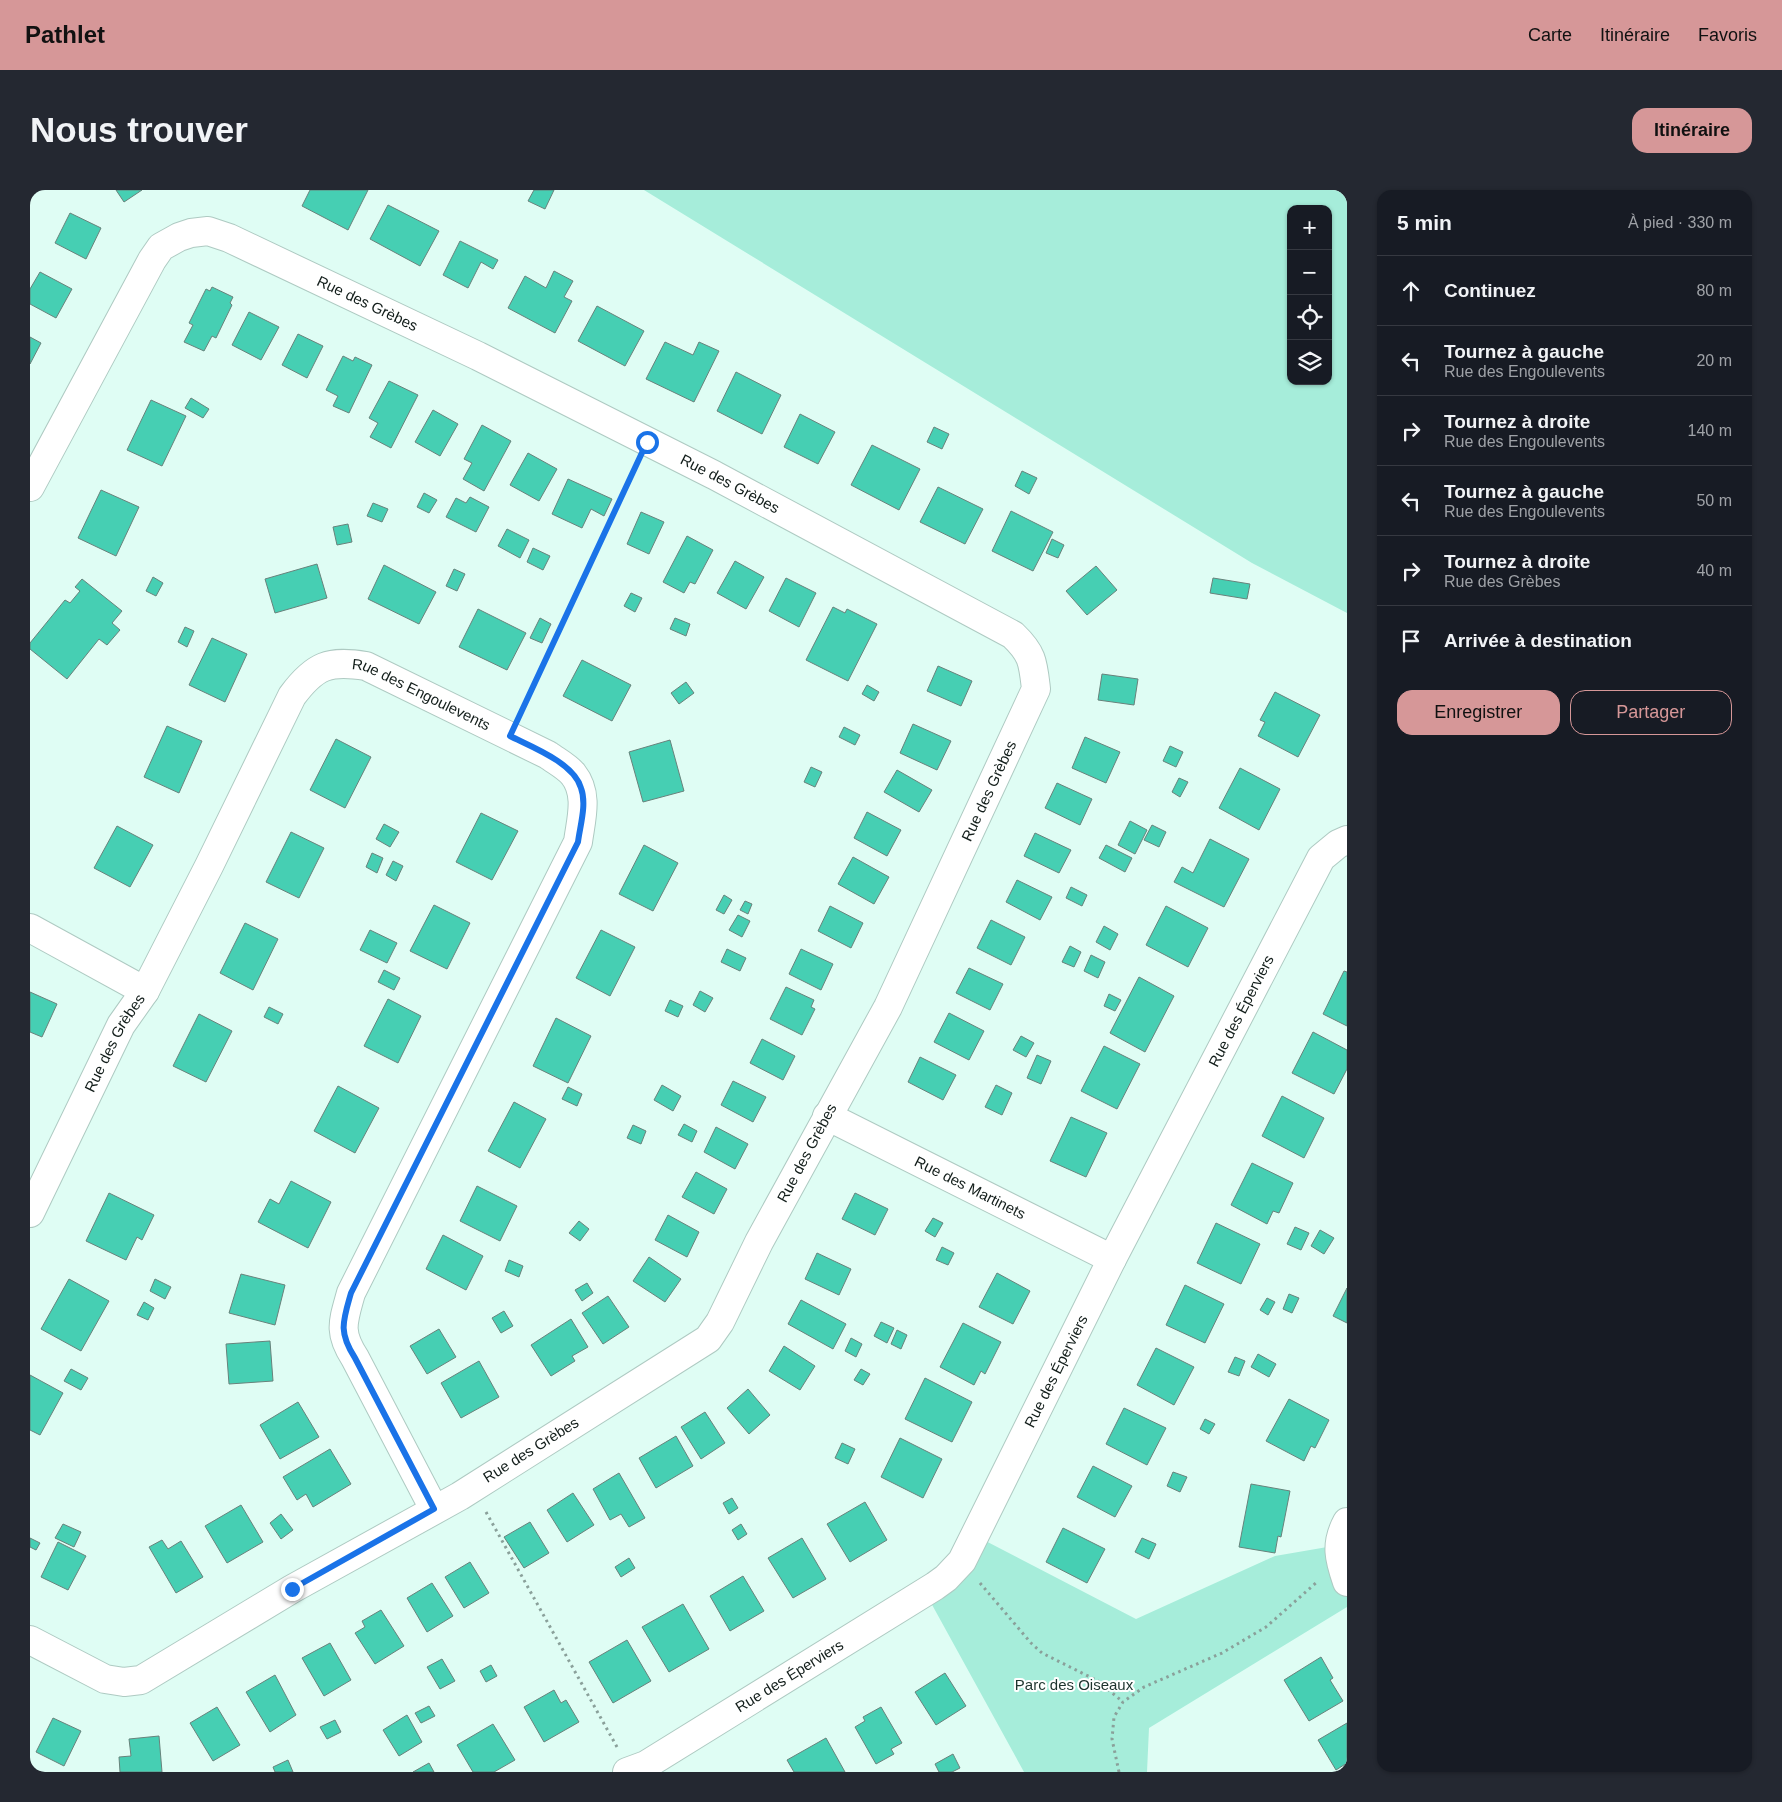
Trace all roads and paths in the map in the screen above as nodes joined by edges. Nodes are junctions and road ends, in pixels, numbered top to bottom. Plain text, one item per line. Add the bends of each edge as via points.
1 (647, 442) junction
2 (30, 487) edge
3 (510, 736) junction
4 (1347, 840) edge
5 (30, 928) edge
6 (145, 991) junction
7 (827, 1116) junction
8 (30, 1213) edge
9 (1112, 1259) junction
10 (473, 1487) junction
11 (434, 1509) junction
12 (1347, 1522) edge
13 (962, 1561) junction
14 (1344, 1572) edge
15 (30, 1640) edge
16 (1123, 1702) junction
17 (638, 1770) edge
18 (1119, 1772) edge

1 - 2 street, Rue des Grèbes via 409,323 208,231 179,237 161,248 152,260
1 - 3 path
1 - 7 street, Rue des Grèbes via 1013,635 1027,648 1034,668 1036,689 888,1007
3 - 6 street, Rue des Engoulevents via 366,666 348,663 315,670 292,696
3 - 11 street, Rue des Engoulevents via 548,755 572,773 581,788 583,805 578,842 351,1293 343,1323 346,1344
4 - 9 street, Rue des Éperviers via 1321,858
5 - 6 street, Rue des Grèbes
6 - 8 street, Rue des Grèbes via 121,1025
7 - 9 street, Rue des Martinets
7 - 10 street, Rue des Grèbes via 720,1322 708,1339
9 - 13 street, Rue des Éperviers
10 - 11 street, Rue des Grèbes
10 - 17 path
11 - 15 street, Rue des Grèbes via 141,1680 105,1679
12 - 14 street via 1339,1545
13 - 16 path via 1031,1644 1042,1653 1098,1681
13 - 17 street, Rue des Éperviers via 935,1586
14 - 16 path via 1266,1627 1222,1653 1144,1687
16 - 18 path via 1114,1717 1112,1739

